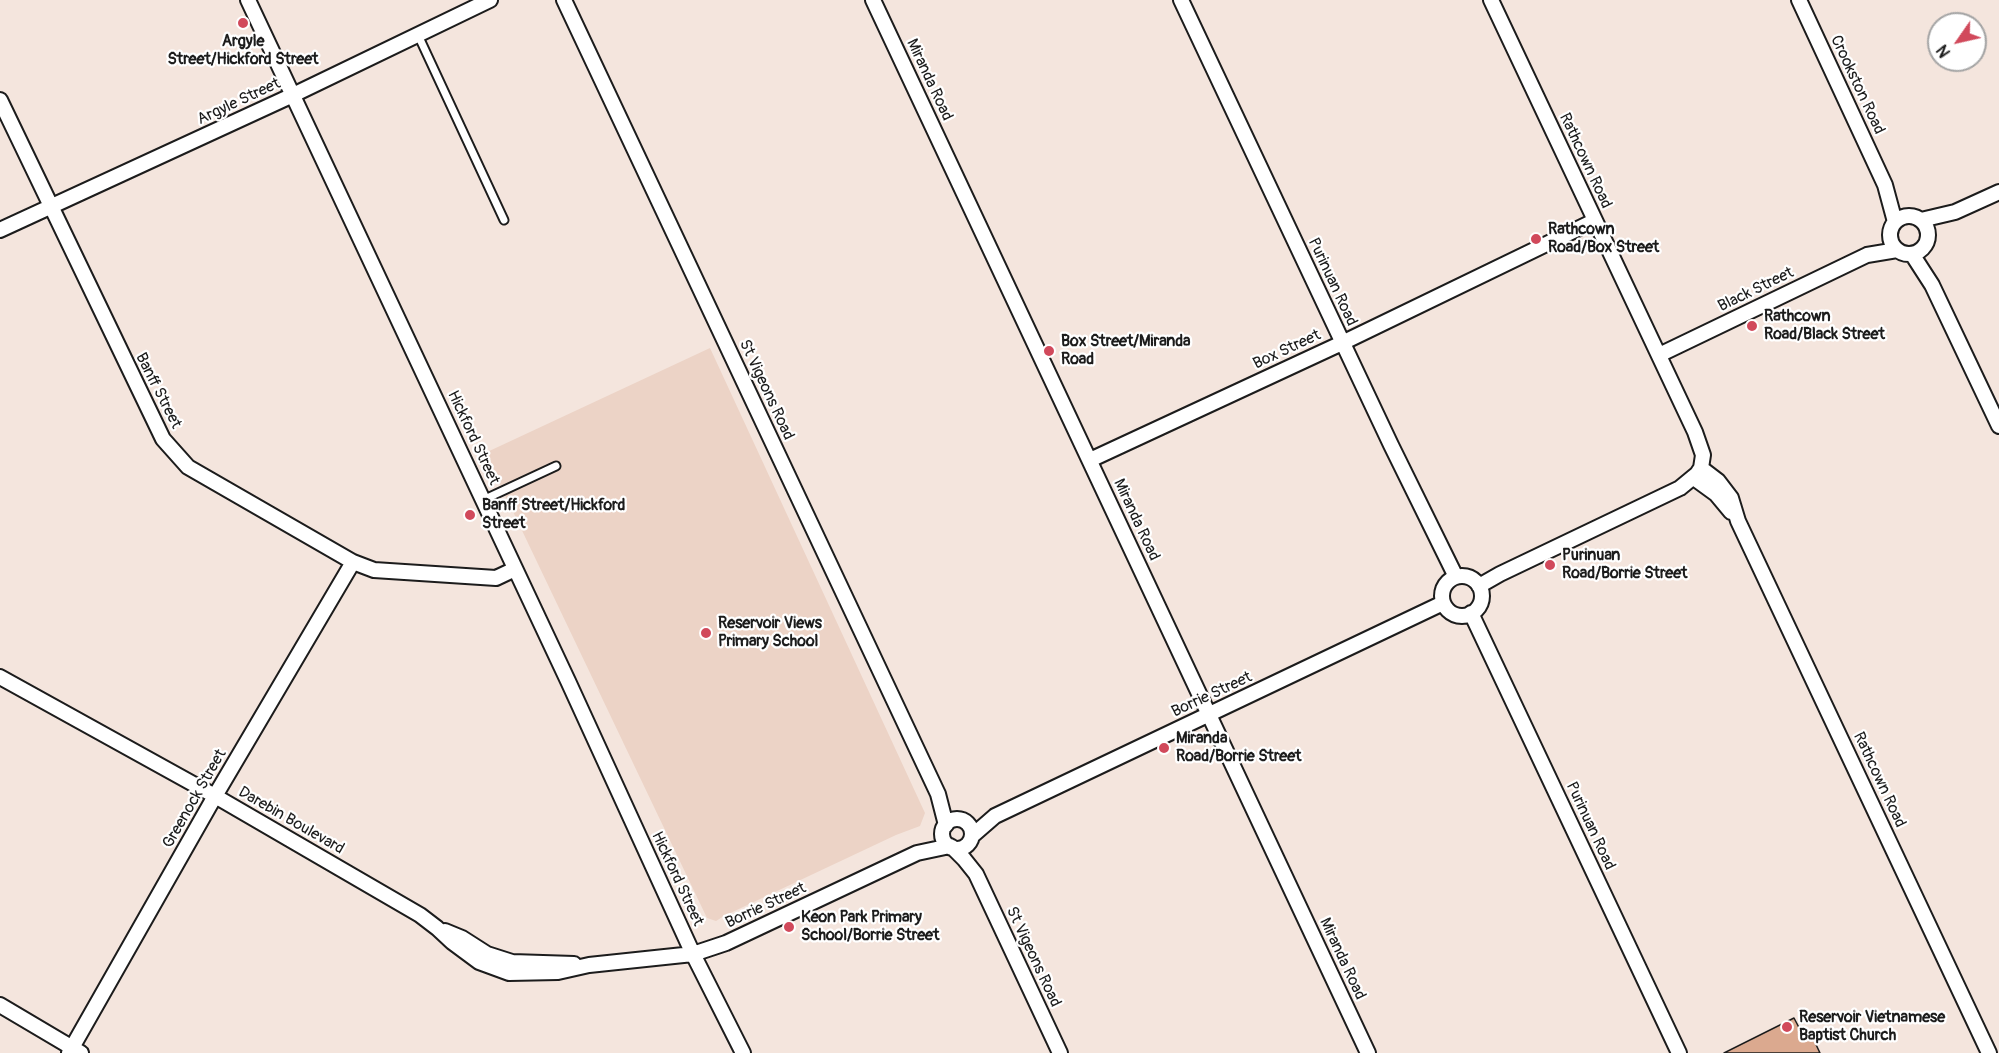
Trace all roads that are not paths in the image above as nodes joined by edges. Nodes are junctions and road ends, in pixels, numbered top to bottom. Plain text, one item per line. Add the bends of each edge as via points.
1 (248, 0) edge
2 (490, 0) edge
3 (564, 0) edge
4 (873, 0) edge
5 (1181, 0) edge
6 (1491, 0) edge
7 (1799, 0) edge
8 (418, 35) junction
9 (293, 95) junction
10 (0, 100) edge
11 (1885, 185) junction
12 (1999, 192) edge
13 (50, 207) junction
14 (1955, 212) junction
15 (1916, 218) junction
16 (504, 220) dead end
17 (1594, 221) junction
18 (1892, 227) junction
19 (0, 230) edge
20 (1921, 247) junction
21 (1897, 250) junction
22 (1867, 255) junction
23 (1342, 343) junction
24 (1659, 355) junction
25 (1999, 426) edge
26 (1090, 460) junction
27 (556, 466) dead end
28 (1697, 473) junction
29 (483, 500) junction
30 (353, 562) junction
31 (515, 569) junction
32 (1456, 577) junction
33 (1479, 586) junction
34 (1443, 603) junction
35 (1471, 613) junction
36 (0, 677) edge
37 (1208, 715) junction
38 (938, 794) junction
39 (215, 796) junction
40 (995, 816) junction
41 (962, 820) junction
42 (944, 828) junction
43 (970, 840) junction
44 (951, 847) junction
45 (917, 853) junction
46 (976, 874) junction
47 (693, 954) junction
48 (0, 1005) edge
49 (74, 1051) edge
50 (743, 1053) edge
51 (1060, 1053) edge
52 (1368, 1053) edge
53 (1679, 1053) edge
54 (1989, 1053) edge

1 - 9 street, Hickford Street
2 - 8 street, Argyle Street
3 - 38 street, St Vigeons Road
4 - 26 street, Miranda Road
5 - 23 street, Purinuan Road
6 - 17 street, Rathcown Road
7 - 11 street, Crookston Road
8 - 9 street, Argyle Street
8 - 16 lane
9 - 13 street, Argyle Street
9 - 29 street, Hickford Street
10 - 13 street, Banff Street
11 - 15 street, Crookston Road
11 - 18 street, Crookston Road
12 - 14 street
13 - 19 street, Argyle Street
13 - 30 street, Banff Street via 163,439 188,467
14 - 15 street
14 - 20 street
15 - 18 street via 1899,218
15 - 20 street via 1926,225
17 - 23 street, Box Street
17 - 24 street, Rathcown Road
18 - 21 street via 1891,242
18 - 22 street, Black Street
20 - 21 street
20 - 25 street via 1932,285
21 - 22 street, Black Street
22 - 24 street, Black Street
23 - 26 street, Box Street
23 - 32 street, Purinuan Road
24 - 28 street, Rathcown Road via 1701,446 1703,455
26 - 37 street, Miranda Road
27 - 29 lane
28 - 33 street via 1675,491
28 - 54 street, Rathcown Road via 1738,521
29 - 31 street, Hickford Street
30 - 31 street, Banff Street via 374,570 496,578
30 - 39 street, Greenock Street
31 - 47 street, Hickford Street
32 - 33 street via 1469,577
32 - 34 street via 1443,589
33 - 35 street via 1480,604
34 - 35 street via 1454,614
34 - 37 street, Borrie Street
35 - 53 street, Purinuan Road
36 - 39 street, Darebin Boulevard
37 - 40 street, Borrie Street
37 - 52 street, Miranda Road
38 - 41 street, St Vigeons Road
38 - 42 street, St Vigeons Road
39 - 47 street, Darebin Boulevard via 487,954 512,962 589,965
39 - 49 street, Greenock Street
40 - 41 street, Borrie Street
40 - 43 street, Borrie Street
41 - 42 street via 952,820
41 - 43 street via 970,827
42 - 44 street via 944,839
42 - 45 street, Borrie Street
43 - 44 street via 960,848
43 - 46 street, St Vigeons Road
44 - 45 street, Borrie Street
44 - 46 street, St Vigeons Road
45 - 47 street, Borrie Street via 726,943
46 - 51 street, St Vigeons Road
47 - 50 street, Hickford Street
48 - 49 street

